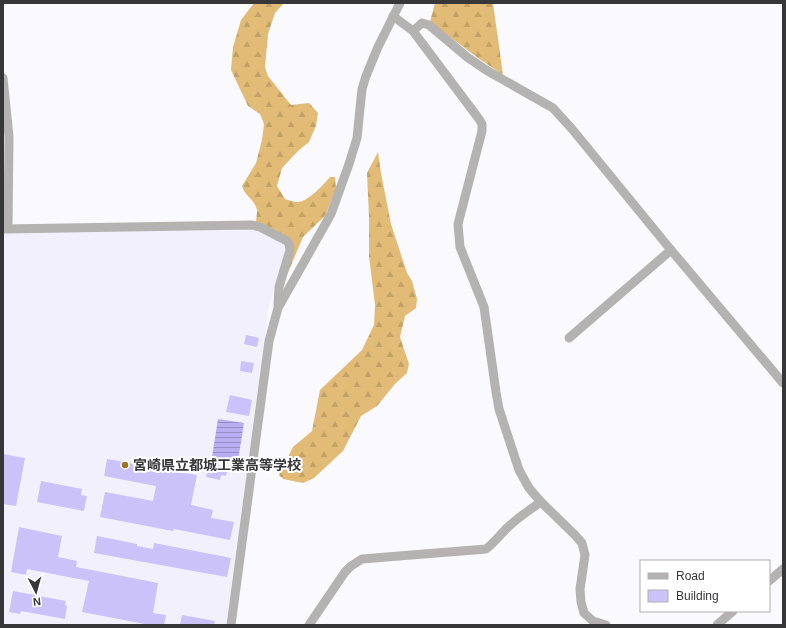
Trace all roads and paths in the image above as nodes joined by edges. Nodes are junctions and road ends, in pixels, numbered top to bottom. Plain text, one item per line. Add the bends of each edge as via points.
1 (400, 3) edge
2 (393, 16) junction
3 (413, 31) junction
4 (3, 78) edge
5 (6, 228) edge
6 (671, 250) junction
7 (278, 308) junction
8 (569, 338) dead end
9 (783, 383) edge
10 (541, 502) junction
11 (783, 570) edge
12 (770, 580) edge
13 (732, 612) edge
14 (230, 625) edge
15 (309, 625) edge
16 (606, 625) edge
17 (716, 625) edge

1 - 2 street
2 - 3 street
2 - 7 street via 366,76 362,89 357,138 332,214
3 - 6 street via 422,23 429,25 486,70 553,108
3 - 10 street via 482,124 458,224 460,247 484,307 496,392 504,426 519,470
4 - 5 street via 9,137
5 - 7 street via 252,225 260,227 290,244 279,287
6 - 8 street
6 - 9 street
7 - 14 street via 269,341
10 - 15 street via 520,516 486,549 362,559 345,572
10 - 16 street via 582,543 585,555 580,602 584,613 593,621
11 - 12 street
13 - 17 street

